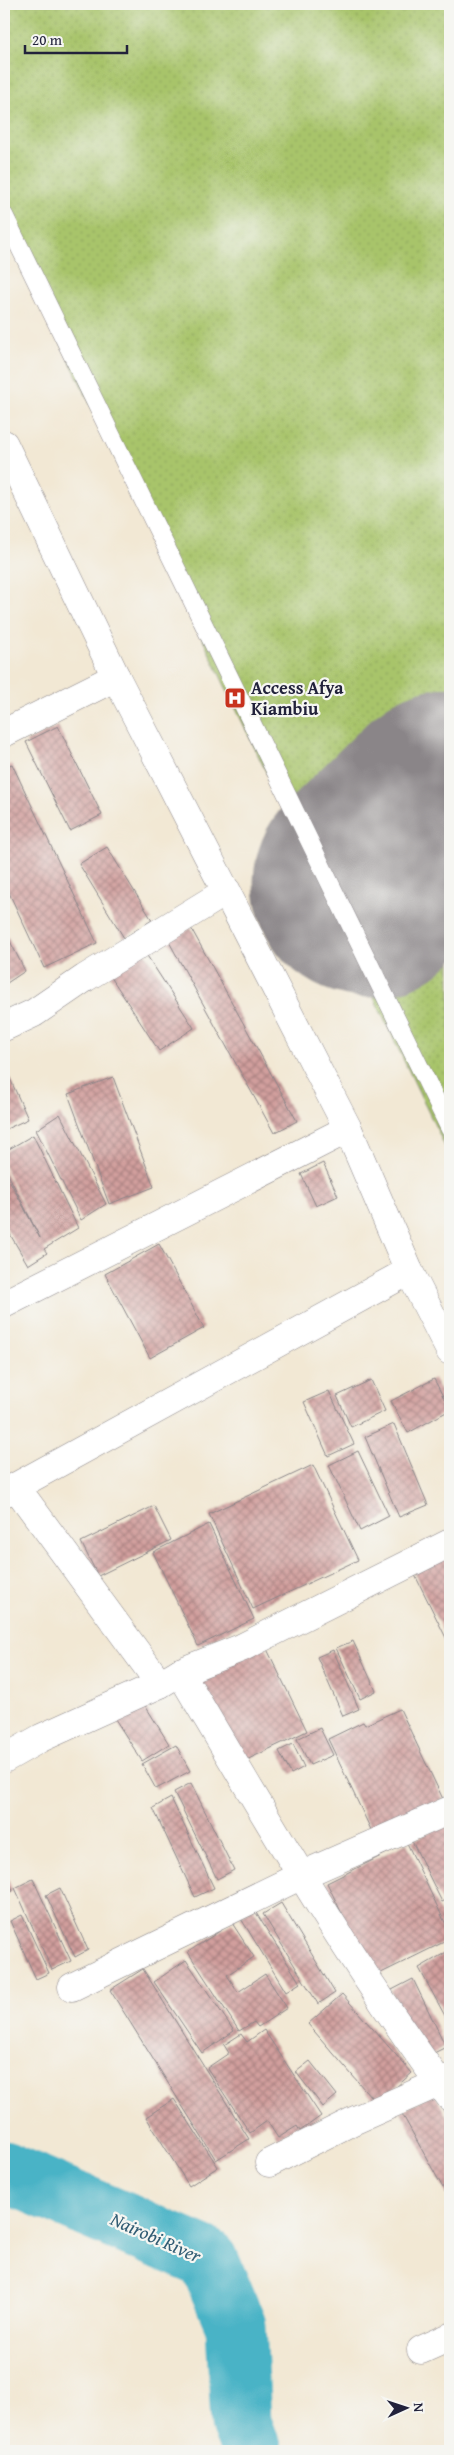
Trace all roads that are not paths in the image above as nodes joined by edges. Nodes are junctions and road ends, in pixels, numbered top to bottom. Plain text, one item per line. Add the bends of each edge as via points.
1 (4, 215) edge
2 (4, 444) edge
3 (116, 677) junction
4 (4, 734) edge
5 (227, 891) junction
6 (4, 1027) edge
7 (348, 1129) junction
8 (450, 1129) edge
9 (409, 1271) junction
10 (4, 1304) edge
11 (450, 1351) edge
12 (10, 1490) edge
13 (450, 1543) edge
14 (170, 1678) junction
15 (4, 1759) edge
16 (450, 1810) edge
17 (300, 1876) junction
18 (72, 1987) dead end
19 (447, 2086) edge
20 (269, 2163) dead end
21 (450, 2336) edge
22 (421, 2350) dead end

1 - 8 lane
2 - 3 street
3 - 4 street
3 - 5 street
5 - 6 street via 34,1013
5 - 7 street
7 - 9 street
7 - 10 street
9 - 11 street
9 - 12 street
12 - 14 street
13 - 14 street via 241,1648
14 - 15 street via 41,1738
14 - 17 street
16 - 17 street
17 - 18 street
17 - 19 street via 372,1989
19 - 20 street via 354,2121
21 - 22 street

